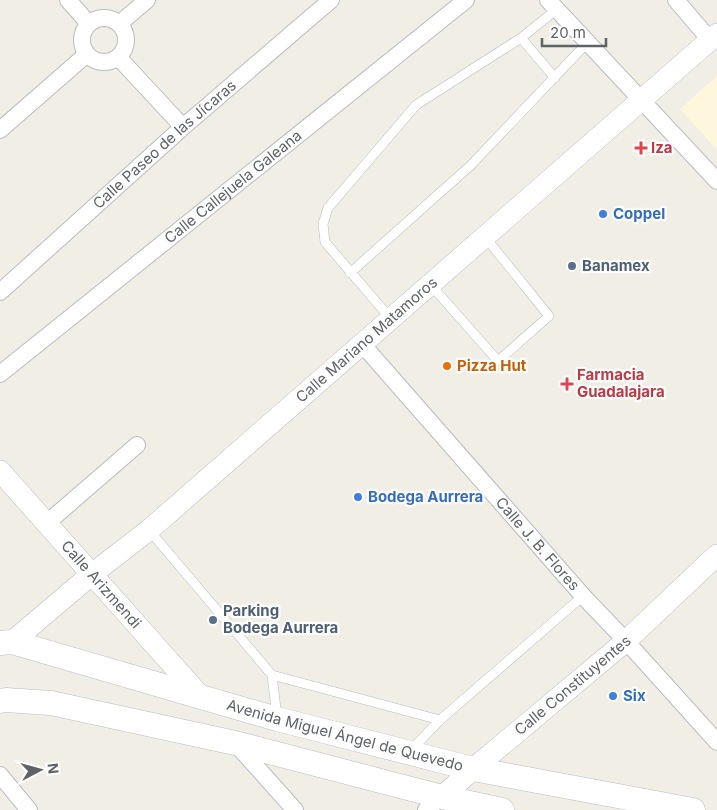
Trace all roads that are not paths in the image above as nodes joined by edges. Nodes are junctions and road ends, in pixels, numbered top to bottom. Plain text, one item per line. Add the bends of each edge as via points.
1 (68, 0) edge
2 (147, 0) edge
3 (331, 0) edge
4 (466, 0) edge
5 (676, 0) edge
6 (553, 5) edge
7 (88, 24) junction
8 (119, 24) junction
9 (714, 37) edge
10 (521, 38) junction
11 (588, 42) junction
12 (87, 54) junction
13 (118, 57) junction
14 (555, 78) junction
15 (641, 100) junction
16 (183, 127) junction
17 (0, 130) edge
18 (717, 181) edge
19 (485, 237) junction
20 (350, 273) junction
21 (430, 284) junction
22 (0, 292) edge
23 (390, 318) junction
24 (362, 344) junction
25 (0, 374) edge
26 (137, 445) dead end
27 (0, 471) edge
28 (47, 523) junction
29 (149, 530) junction
30 (717, 555) edge
31 (92, 574) junction
32 (583, 596) junction
33 (626, 641) junction
34 (6, 642) edge
35 (272, 675) junction
36 (202, 698) junction
37 (0, 701) edge
38 (277, 719) junction
39 (440, 720) junction
40 (717, 742) edge
41 (235, 743) junction
42 (408, 753) junction
43 (472, 769) junction
44 (0, 775) edge
45 (434, 804) edge
46 (29, 810) edge
47 (295, 810) edge
48 (502, 810) edge
49 (693, 810) edge

1 - 7 street
2 - 8 street
3 - 16 street, Calle Paseo de las Jícaras
4 - 25 street, Calle Callejuela Galeana
5 - 9 street
6 - 10 lane
6 - 11 street
7 - 8 street via 107,18
7 - 12 street via 82,35
8 - 13 street via 126,37
9 - 15 street, Calle Mariano Matamoros
10 - 14 lane
10 - 20 lane via 416,104 328,208 323,224 325,242
11 - 14 lane
11 - 15 street
12 - 13 street via 98,62
12 - 17 street
13 - 16 street
14 - 20 lane via 471,165
15 - 18 street
15 - 19 street, Calle Mariano Matamoros
16 - 22 street, Calle Paseo de las Jícaras
19 - 21 street, Calle Mariano Matamoros
19 - 21 lane via 549,316 498,361
20 - 23 lane
21 - 23 street, Calle Mariano Matamoros
23 - 24 street, Calle Mariano Matamoros
24 - 29 street, Calle Mariano Matamoros
24 - 32 street, Calle J. B. Flores
26 - 28 street
27 - 28 street, Calle Arizmendi
28 - 31 street, Calle Arizmendi
29 - 31 street, Calle Mariano Matamoros
29 - 35 lane
30 - 33 street, Calle Constituyentes
31 - 34 street, Calle Mariano Matamoros
31 - 36 street, Calle Arizmendi
32 - 33 street, Calle J. B. Flores
32 - 39 lane
33 - 40 street, Calle J. B. Flores
33 - 43 street, Calle Constituyentes
34 - 36 main road, Avenida Miguel Ángel de Quevedo
35 - 38 lane
35 - 39 lane
36 - 38 main road, Avenida Miguel Ángel de Quevedo
37 - 41 main road via 50,703
38 - 42 main road, Avenida Miguel Ángel de Quevedo
39 - 42 lane
41 - 45 main road
41 - 47 street
42 - 43 main road, Avenida Miguel Ángel de Quevedo
43 - 45 street, Calle Constituyentes
43 - 49 main road, Avenida Miguel Ángel de Quevedo
44 - 46 street
45 - 48 main road

